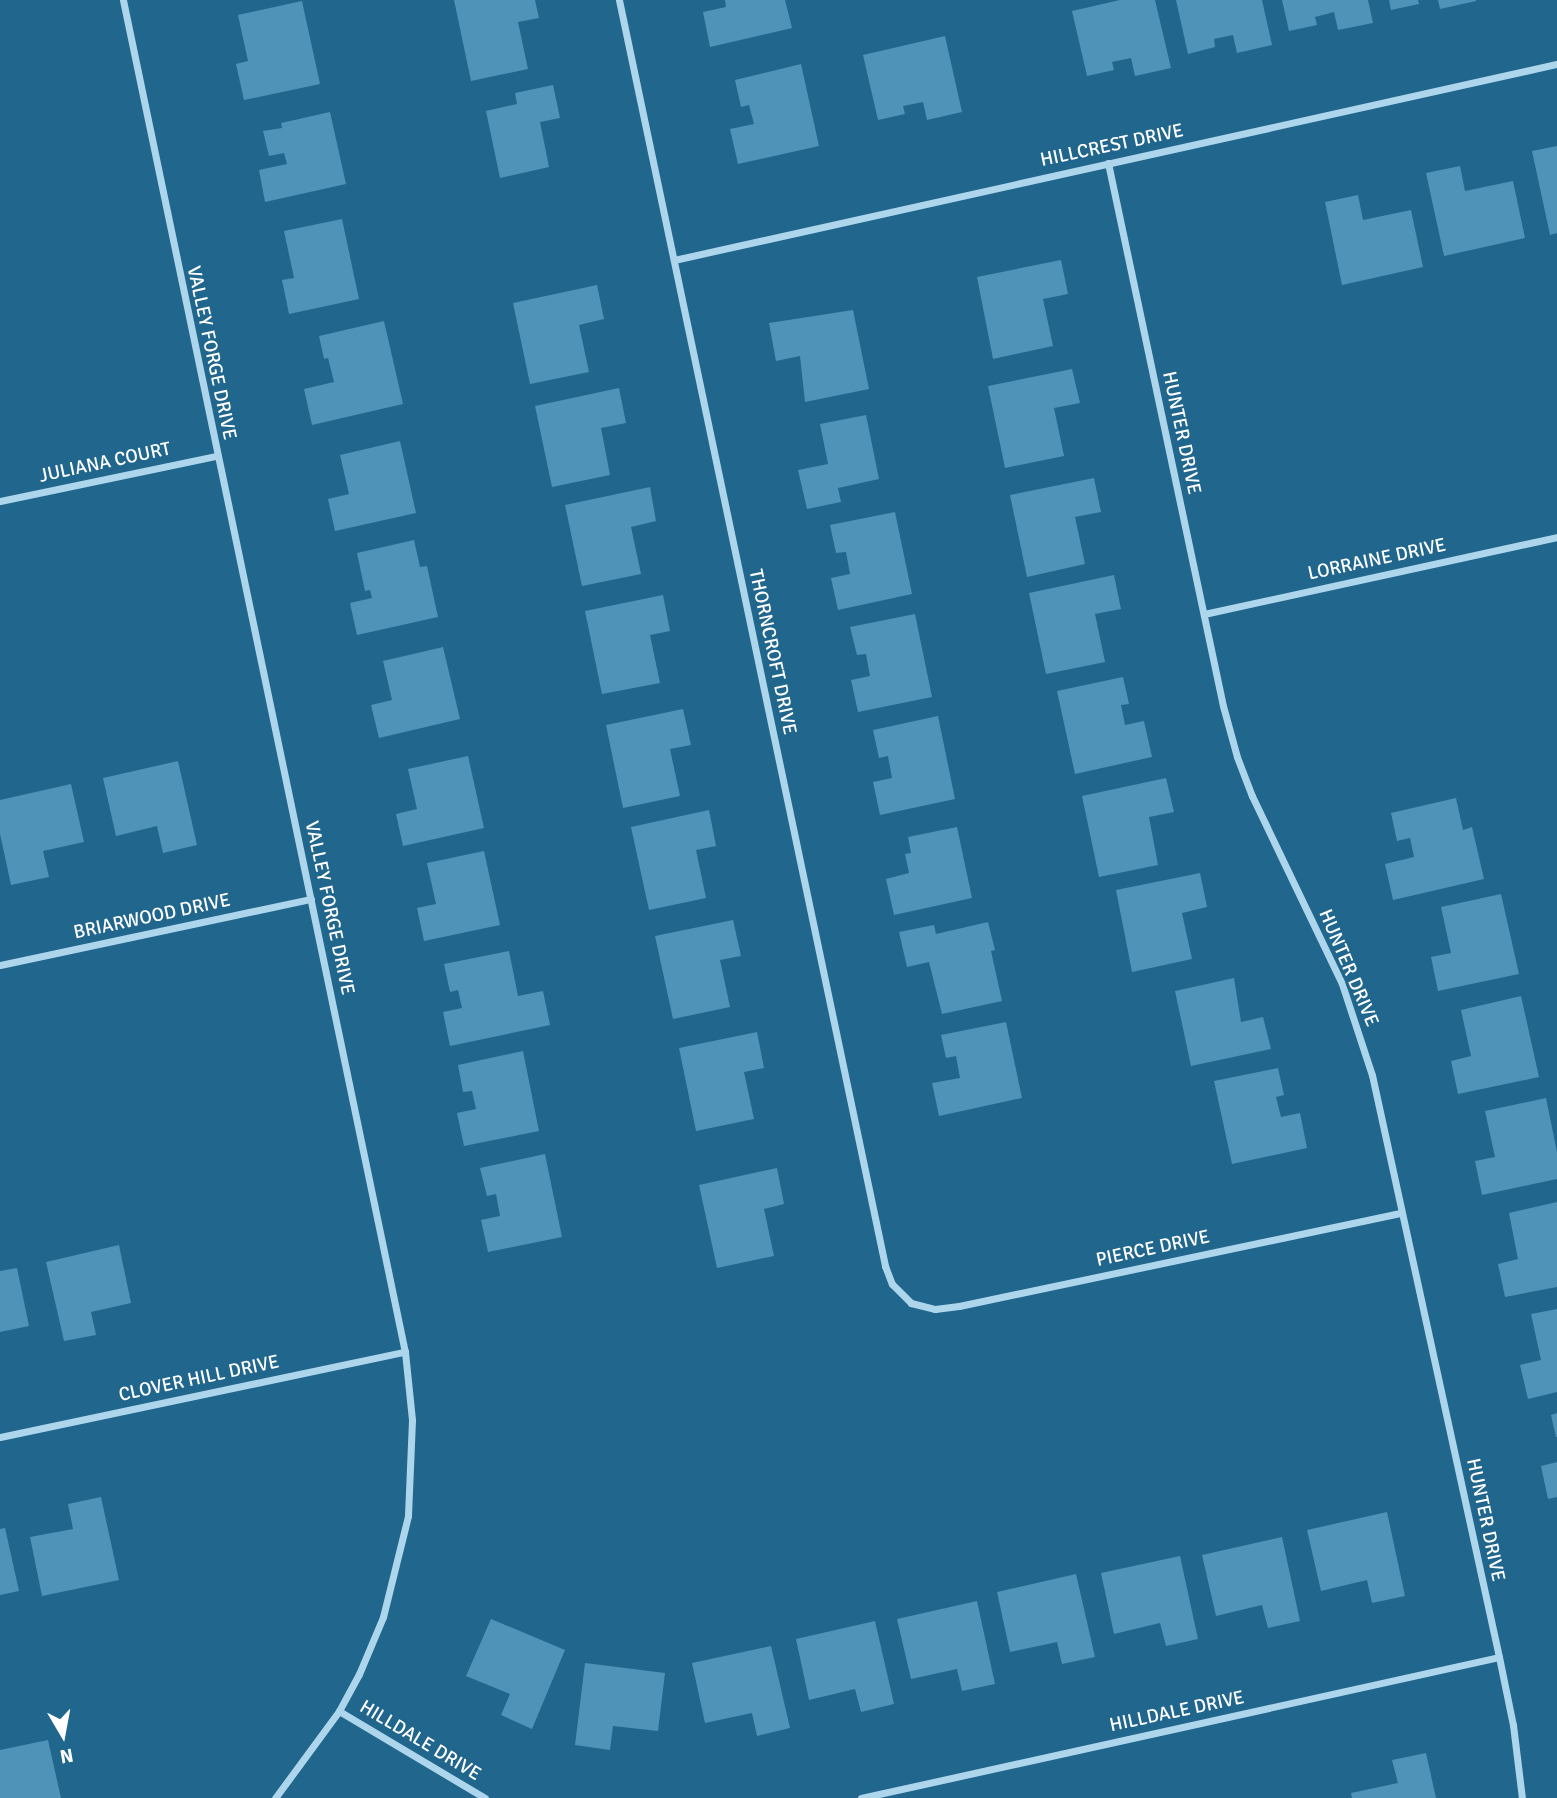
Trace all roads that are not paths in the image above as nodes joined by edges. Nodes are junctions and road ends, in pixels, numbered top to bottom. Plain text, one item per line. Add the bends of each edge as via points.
1 (123, 0) edge
2 (619, 0) edge
3 (1557, 64) edge
4 (1108, 163) junction
5 (674, 260) junction
6 (216, 456) junction
7 (0, 500) edge
8 (1557, 537) edge
9 (1204, 614) junction
10 (311, 899) junction
11 (0, 965) edge
12 (1401, 1213) junction
13 (911, 1303) joint
14 (405, 1352) junction
15 (0, 1437) edge
16 (1499, 1657) junction
17 (339, 1711) junction
18 (275, 1798) edge
19 (485, 1798) edge
20 (861, 1798) edge
21 (1522, 1798) edge

1 - 6 street, VALLEY FORGE DRIVE
2 - 5 street, THORNCROFT DRIVE
3 - 4 street, HILLCREST DRIVE
4 - 5 street, HILLCREST DRIVE
4 - 9 street, HUNTER DRIVE
5 - 13 street, THORNCROFT DRIVE via 886,1266 892,1284
6 - 7 street, JULIANA COURT
6 - 10 street, VALLEY FORGE DRIVE
8 - 9 street, LORRAINE DRIVE
9 - 12 street, HUNTER DRIVE via 1237,757 1358,1024
10 - 11 street, BRIARWOOD DRIVE
10 - 14 street, VALLEY FORGE DRIVE
12 - 13 street, PIERCE DRIVE via 959,1306 935,1309
12 - 16 street, HUNTER DRIVE
14 - 15 street, CLOVER HILL DRIVE
14 - 17 street, VALLEY FORGE DRIVE via 412,1420 408,1516 383,1617
16 - 20 street, HILLDALE DRIVE
16 - 21 street, HUNTER DRIVE
17 - 18 street, VALLEY FORGE DRIVE
17 - 19 street, HILLDALE DRIVE

